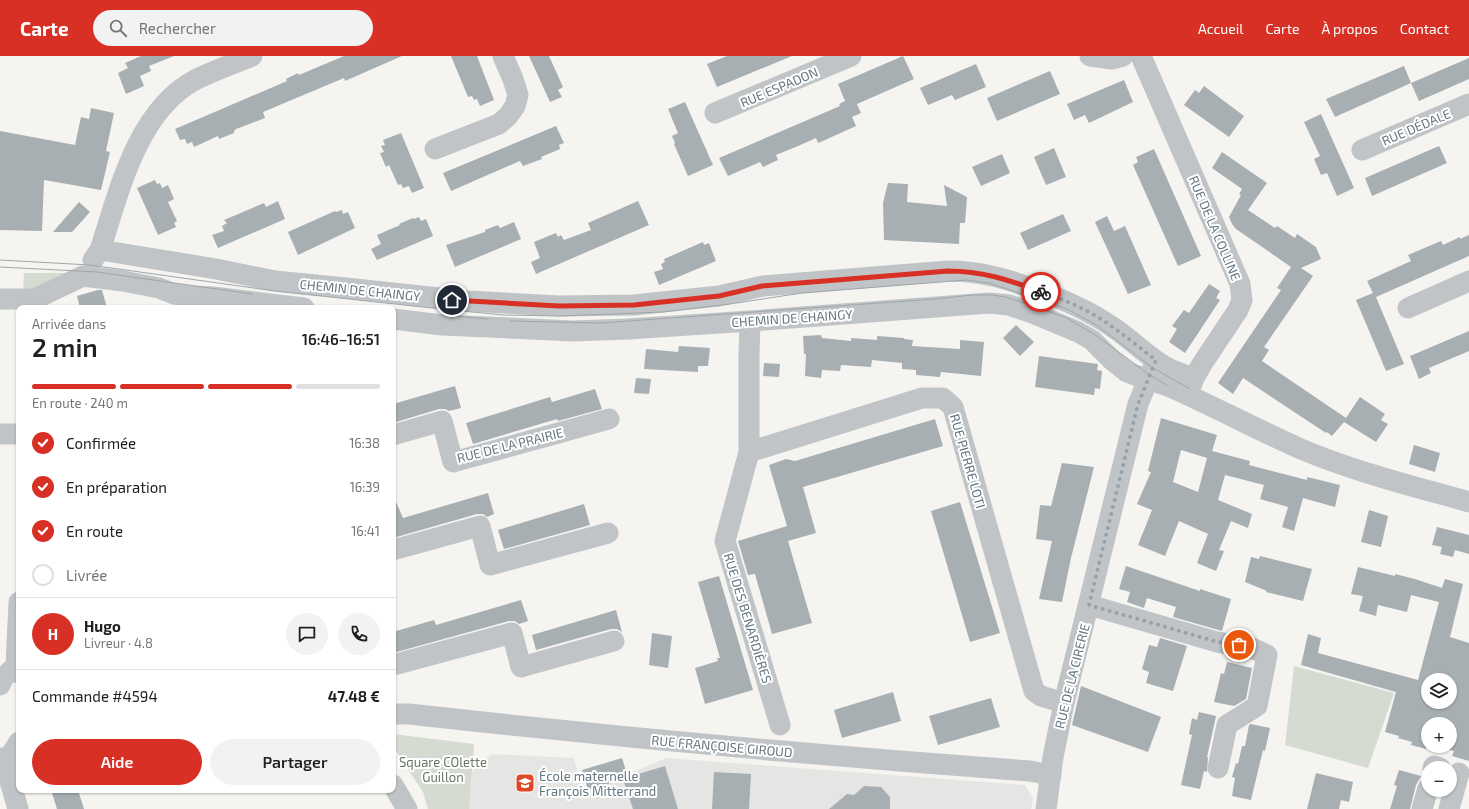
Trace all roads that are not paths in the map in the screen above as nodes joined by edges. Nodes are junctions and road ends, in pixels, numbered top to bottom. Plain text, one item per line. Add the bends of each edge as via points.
1 (252, 56) edge
2 (503, 56) edge
3 (1090, 56) edge
4 (1123, 56) edge
5 (1141, 56) edge
6 (846, 57) edge
7 (1469, 104) edge
8 (715, 114) dead end
9 (435, 149) dead end
10 (1362, 150) dead end
11 (100, 250) junction
12 (216, 269) junction
13 (83, 276) junction
14 (1469, 281) edge
15 (0, 299) edge
16 (213, 303) edge
17 (34, 304) edge
18 (249, 305) edge
19 (1408, 308) dead end
20 (396, 319) edge
21 (750, 321) junction
22 (1156, 360) junction
23 (1148, 380) junction
24 (1191, 387) junction
25 (609, 419) dead end
26 (0, 434) edge
27 (16, 434) edge
28 (396, 434) edge
29 (749, 452) junction
30 (1469, 495) edge
31 (1469, 502) edge
32 (608, 533) dead end
33 (396, 549) edge
34 (1089, 605) junction
35 (614, 641) dead end
36 (396, 664) edge
37 (16, 671) edge
38 (0, 685) edge
39 (1064, 703) junction
40 (396, 714) edge
41 (780, 725) dead end
42 (16, 747) edge
43 (8, 761) edge
44 (1218, 768) dead end
45 (1050, 775) junction
46 (396, 790) edge
47 (1425, 797) edge
48 (1451, 797) edge
49 (18, 809) edge
50 (407, 809) edge
51 (1046, 809) edge
52 (1422, 809) edge
53 (1449, 809) edge

1 - 11 street via 195,81 171,98 156,115 128,166
2 - 9 street via 518,95 515,106 508,116 499,124
3 - 4 street via 1112,59
5 - 24 street, RUE DE LA COLLINE via 1240,284 1242,300 1238,310
6 - 8 street, RUE ESPADON
7 - 10 street, RUE DÉDALE
11 - 12 street, CHEMIN DE CHAINGY
11 - 13 street
12 - 16 street
12 - 22 street, CHEMIN DE CHAINGY via 275,281 467,301 559,306 634,305 719,296 762,286 966,271 1010,280 1066,300 1114,328
13 - 16 street, CHEMIN DE CHAINGY via 159,288
13 - 17 street
14 - 19 street
15 - 17 street
16 - 18 street, CHEMIN DE CHAINGY
20 - 21 street, CHEMIN DE CHAINGY via 442,325 574,331
21 - 23 street, CHEMIN DE CHAINGY via 989,302 1009,305 1078,332 1092,340 1128,372
21 - 29 street, RUE DES BENARDIÈRES
22 - 23 street, RUE DE LA CIRERIE
22 - 24 street, CHEMIN DE CHAINGY
23 - 24 street, CHEMIN DE CHAINGY via 1168,386
23 - 34 street, RUE DE LA CIRERIE via 1138,404
24 - 30 street via 1278,431 1314,445 1363,464
24 - 31 street via 1301,449 1336,463
25 - 28 street, RUE DE LA PRAIRIE via 453,462 442,421
26 - 27 street
29 - 39 street, RUE PIERRE LOTI via 922,398 943,398 952,408 1034,691 1041,696
29 - 41 street, RUE DES BENARDIÈRES via 725,542
32 - 33 street via 490,564 480,526
34 - 39 street, RUE DE LA CIRERIE
34 - 44 street via 1218,642 1250,647 1267,655 1257,706 1228,726
35 - 36 street via 521,666 512,633
37 - 38 street via 3,678
39 - 45 street, RUE DE LA CIRERIE
40 - 45 street, RUE FRANÇOISE GIROUD via 791,752 1030,771
42 - 43 street
43 - 49 street
45 - 51 street, RUE DE LA CIRERIE
46 - 50 street
47 - 52 street
48 - 53 street

